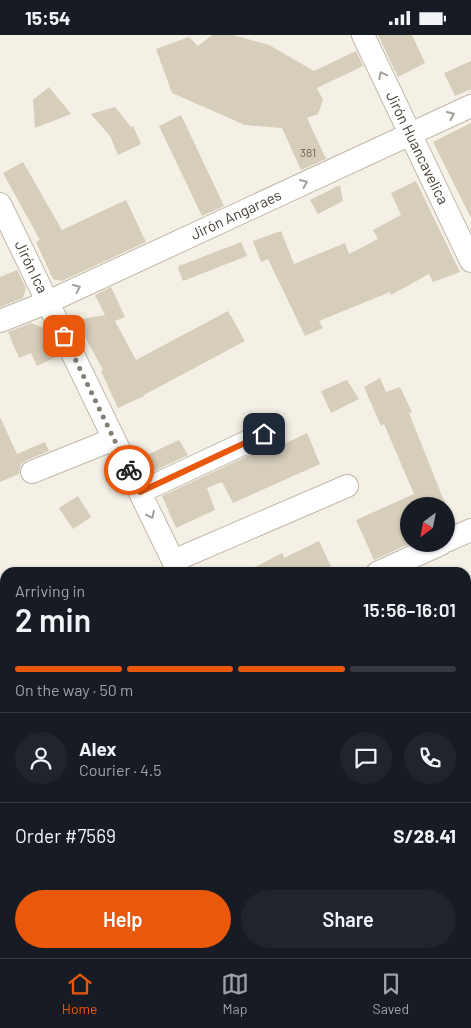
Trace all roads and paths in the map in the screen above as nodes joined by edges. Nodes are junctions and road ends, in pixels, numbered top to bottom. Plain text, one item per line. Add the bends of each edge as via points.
1 (363, 35) edge
2 (471, 106) edge
3 (411, 133) junction
4 (0, 204) edge
5 (471, 261) edge
6 (48, 302) junction
7 (0, 321) edge
8 (264, 434) dead end
9 (114, 439) junction
10 (32, 472) dead end
11 (347, 486) dead end
12 (140, 492) junction
13 (471, 530) edge
14 (455, 537) edge
15 (421, 553) edge
16 (176, 567) edge
17 (390, 567) edge

3 -> 1 street, Jirón Huancavelica
3 -> 2 street, Jirón Angaraes
3 - 5 street, Jirón Huancavelica
6 -> 3 street, Jirón Angaraes
4 - 6 street, Jirón Ica
6 - 7 street, Jirón Angaraes
6 - 9 street, Jirón Ica
8 - 12 street
9 - 10 street
9 - 12 street, Jirón Ica
11 - 16 street
12 -> 16 street, Jirón Ica
13 - 14 street
15 - 17 street

